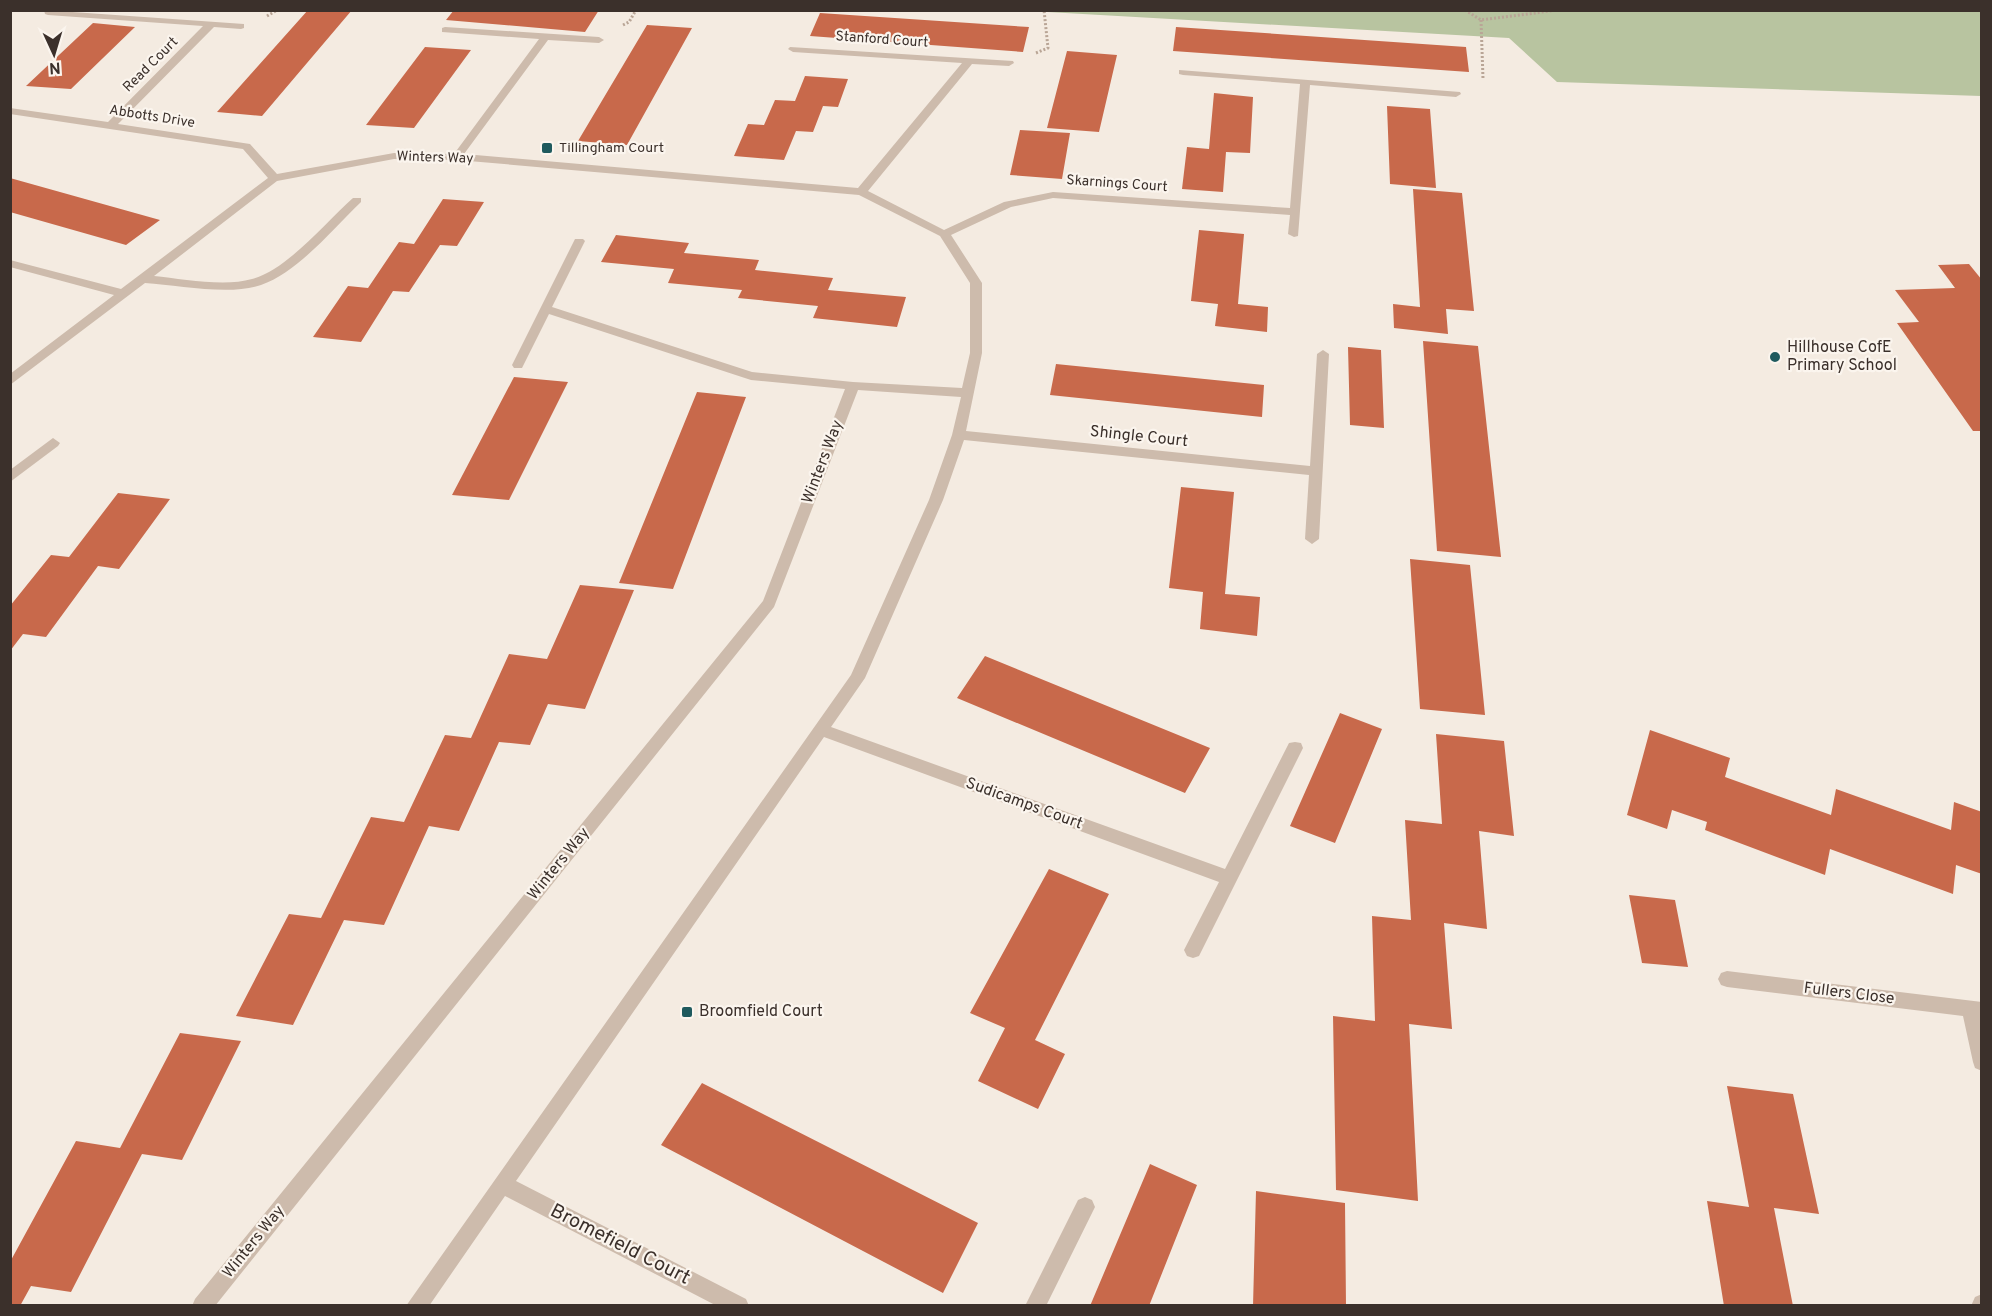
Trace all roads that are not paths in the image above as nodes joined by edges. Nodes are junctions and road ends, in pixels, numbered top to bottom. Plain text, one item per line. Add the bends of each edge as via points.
1 (48, 12) edge
2 (211, 24) junction
3 (241, 26) dead end
4 (445, 30) dead end
5 (545, 37) junction
6 (599, 40) dead end
7 (793, 49) dead end
8 (969, 61) junction
9 (1010, 63) road end
10 (1183, 72) dead end
11 (1305, 81) junction
12 (1456, 94) road end
13 (10, 111) edge
14 (110, 126) junction
15 (457, 157) junction
16 (274, 178) junction
17 (861, 192) junction
18 (357, 200) dead end
19 (1295, 212) junction
20 (944, 234) junction
21 (1294, 234) dead end
22 (579, 241) dead end
23 (10, 263) edge
24 (141, 279) junction
25 (121, 293) junction
26 (545, 309) junction
27 (1323, 354) dead end
28 (518, 365) dead end
29 (10, 381) edge
30 (853, 386) junction
31 (968, 393) junction
32 (959, 435) junction
33 (53, 443) dead end
34 (1316, 471) junction
35 (10, 477) edge
36 (1312, 539) dead end
37 (820, 729) junction
38 (1294, 748) dead end
39 (1229, 878) junction
40 (1193, 950) dead end
41 (1727, 979) dead end
42 (1976, 1009) edge
43 (1982, 1062) edge
44 (502, 1184) junction
45 (1085, 1207) dead end
46 (202, 1305) edge
47 (416, 1305) edge
48 (739, 1305) edge
49 (1035, 1305) edge

1 - 2 street, Read Court
2 - 3 street, Read Court
2 - 14 street, Read Court
4 - 5 street
5 - 6 street
5 - 15 street
7 - 8 street, Stanford Court
8 - 9 street, Stanford Court
8 - 17 street
10 - 11 street
11 - 12 street
11 - 19 street
13 - 14 street, Abbotts Drive
14 - 16 street, Abbotts Drive via 246,146
15 - 16 street, Winters Way via 394,156
15 - 17 street, Winters Way
16 - 24 street, Winters Way
17 - 20 street, Winters Way
18 - 24 street via 274,274 254,283
19 - 20 street, Skarnings Court via 1053,195 1008,204
19 - 21 street
20 - 31 street via 976,283 976,353
22 - 26 street
23 - 25 street
24 - 25 street, Winters Way
25 - 29 street, Winters Way
26 - 28 street
26 - 30 street via 751,376
27 - 34 street
30 - 31 street
30 - 46 street, Winters Way via 769,603
31 - 32 street
32 - 34 street, Shingle Court
32 - 37 street via 936,500 857,678
33 - 35 street
34 - 36 street
37 - 39 street, Sudicamps Court
37 - 44 street
38 - 39 street
39 - 40 street
41 - 42 street, Fullers Close
42 - 43 street, Fullers Close
44 - 47 street
44 - 48 street, Bromefield Court
45 - 49 street

